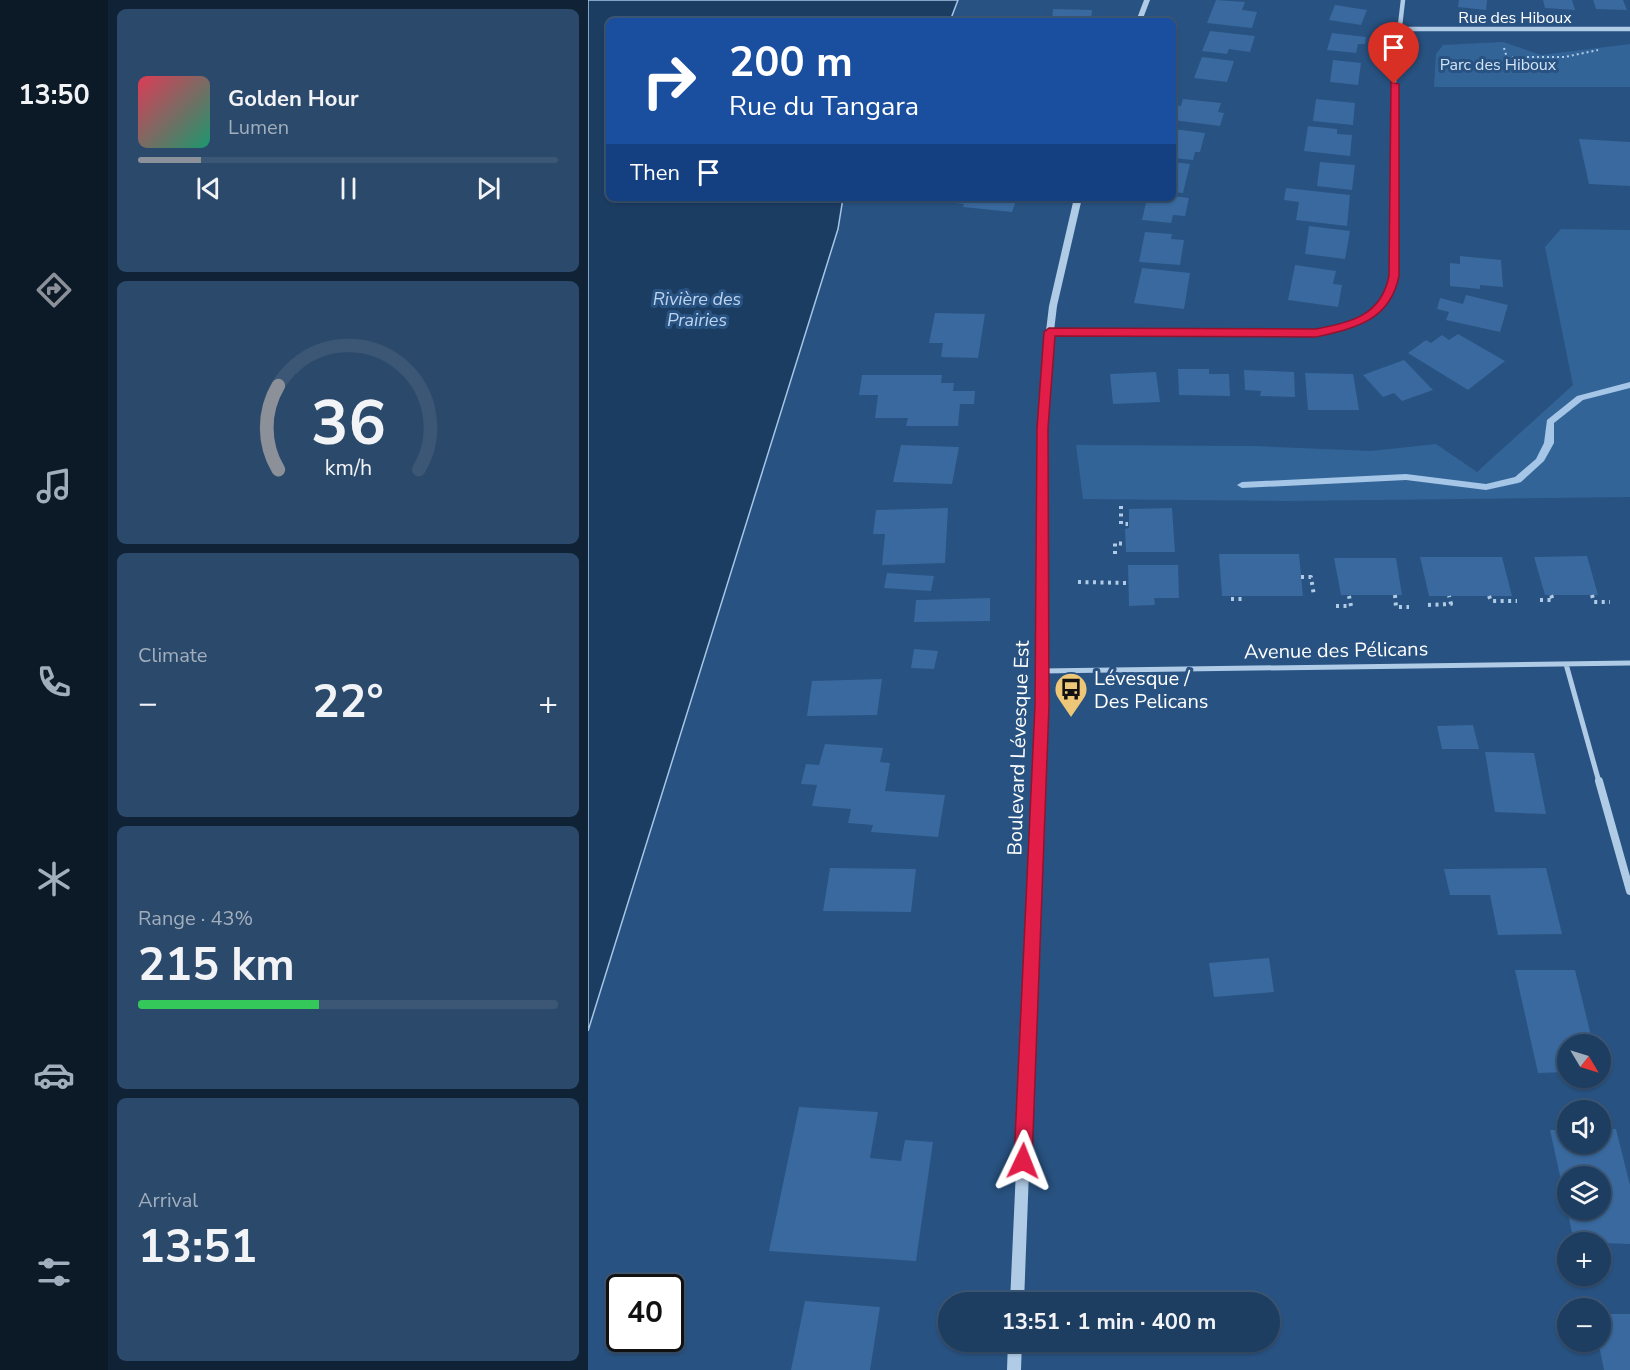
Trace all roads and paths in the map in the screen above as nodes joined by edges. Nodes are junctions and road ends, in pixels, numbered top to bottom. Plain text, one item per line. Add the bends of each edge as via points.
1 (1147, 0) edge
2 (1403, 0) edge
3 (1140, 18) edge
4 (1401, 28) junction
5 (1630, 29) edge
6 (1600, 50) dead end
7 (1507, 57) dead end
8 (1077, 201) edge
9 (1049, 332) junction
10 (1121, 506) dead end
11 (1128, 524) dead end
12 (1126, 544) dead end
13 (1115, 554) dead end
14 (1301, 577) dead end
15 (1078, 582) dead end
16 (1128, 584) dead end
17 (1395, 595) dead end
18 (1551, 595) dead end
19 (1592, 595) dead end
20 (1243, 596) dead end
21 (1314, 596) dead end
22 (1348, 596) dead end
23 (1449, 596) dead end
24 (1489, 596) dead end
25 (1231, 599) dead end
26 (1540, 600) dead end
27 (1517, 601) dead end
28 (1610, 602) dead end
29 (1428, 605) dead end
30 (1336, 606) dead end
31 (1409, 607) dead end
32 (1630, 663) edge
33 (1566, 664) junction
34 (1042, 671) junction
35 (1630, 891) edge
36 (1017, 1292) edge
37 (1015, 1352) edge
38 (1014, 1370) edge

1 - 3 street
2 - 4 street
4 - 5 street, Rue des Hiboux
4 - 9 street via 1394,77 1394,276 1391,292 1376,312 1349,326 1316,333
6 - 7 path via 1567,58
8 - 9 street, Boulevard Lévesque Est
9 - 34 street, Boulevard Lévesque Est via 1042,428
10 - 11 path via 1121,525
12 - 13 path via 1115,543
14 - 21 path via 1311,577
15 - 16 path
17 - 31 path via 1396,608
18 - 26 path via 1553,600
19 - 28 path via 1594,602
20 - 25 path
22 - 30 path via 1351,606
23 - 29 path via 1451,604
24 - 27 path via 1491,601
32 - 33 street, Avenue des Pélicans
33 - 34 street, Avenue des Pélicans
33 - 35 street
34 - 36 street, Boulevard Lévesque Est
37 - 38 street

